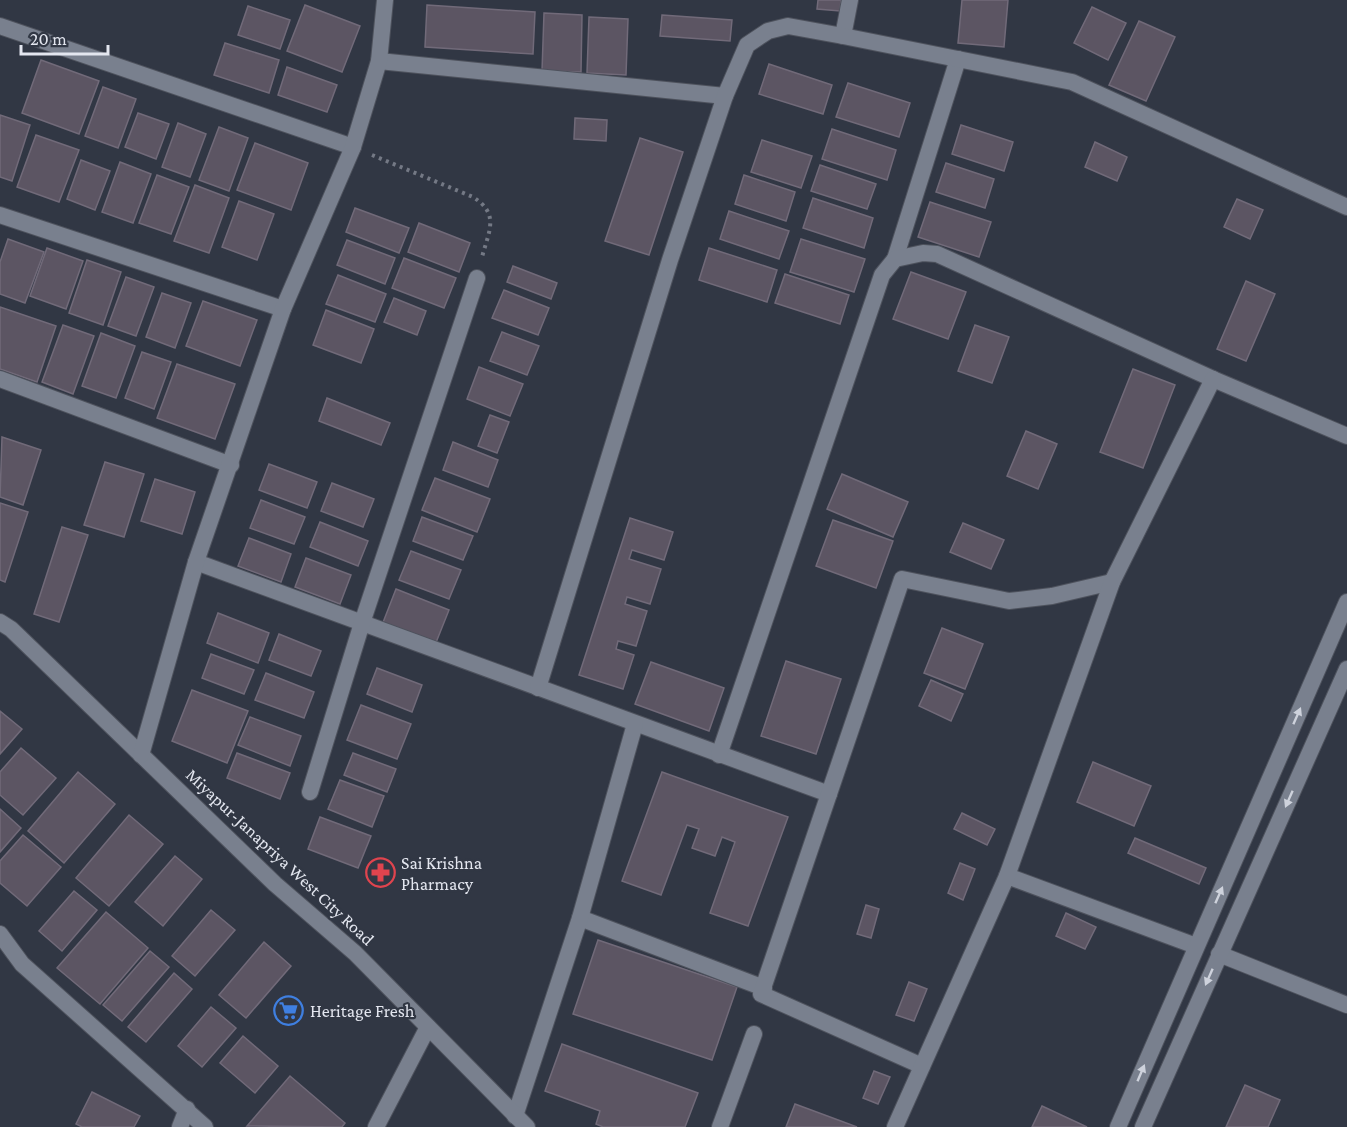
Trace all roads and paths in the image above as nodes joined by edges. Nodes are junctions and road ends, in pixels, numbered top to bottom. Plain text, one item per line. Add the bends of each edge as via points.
1 (385, 0) edge
2 (850, 0) edge
3 (0, 26) edge
4 (843, 36) junction
5 (958, 59) junction
6 (380, 62) junction
7 (725, 96) junction
8 (353, 147) junction
9 (1347, 207) edge
10 (0, 215) edge
11 (895, 259) junction
12 (477, 278) joint
13 (283, 309) junction
14 (0, 379) edge
15 (1213, 379) junction
16 (1347, 436) edge
17 (231, 465) junction
18 (196, 562) junction
19 (1112, 582) junction
20 (1347, 602) edge
21 (0, 622) edge
22 (362, 623) junction
23 (1347, 669) edge
24 (538, 688) junction
25 (635, 724) junction
26 (141, 755) junction
27 (719, 755) junction
28 (310, 792) dead end
29 (829, 794) junction
30 (1007, 876) junction
31 (580, 918) junction
32 (0, 934) edge
33 (1196, 946) junction
34 (1219, 954) junction
35 (764, 988) junction
36 (1347, 1005) edge
37 (428, 1027) junction
38 (754, 1034) dead end
39 (922, 1066) junction
40 (187, 1109) junction
41 (521, 1121) edge
42 (180, 1127) edge
43 (206, 1127) edge
44 (376, 1127) edge
45 (720, 1127) edge
46 (895, 1127) edge
47 (1118, 1127) edge
48 (1143, 1127) edge

1 - 6 street
2 - 4 street
3 - 8 street
4 - 5 street
4 - 7 street via 788,26 768,31 747,45
5 - 9 street via 1072,82
5 - 11 street
6 - 7 street
6 - 8 street
7 - 24 street via 670,260
8 - 12 path via 484,204 492,221
8 - 13 street
10 - 13 street
11 - 15 street via 938,254
11 - 27 street via 882,275
12 - 22 street
13 - 17 street
14 - 17 street
15 - 16 street
15 - 19 street
17 - 18 street
18 - 22 street
18 - 26 street
19 - 29 street via 1009,601 902,579
19 - 30 street
33 -> 20 street
21 - 26 street, Miyapur-Janapriya West City Road
22 - 24 street
22 - 28 street
23 -> 34 street
24 - 25 street
25 - 27 street
25 - 31 street
26 - 37 street, Miyapur-Janapriya West City Road via 275,884 355,952
27 - 29 street
29 - 35 street
30 - 33 street
30 - 39 street
31 - 35 street
31 - 41 street
32 - 40 street via 22,964
47 -> 33 street
34 - 36 street
34 -> 48 street
35 - 39 street via 761,994
37 - 41 street, Miyapur-Janapriya West City Road
37 - 44 street
38 - 45 street
39 - 46 street
40 - 42 street
40 - 43 street

